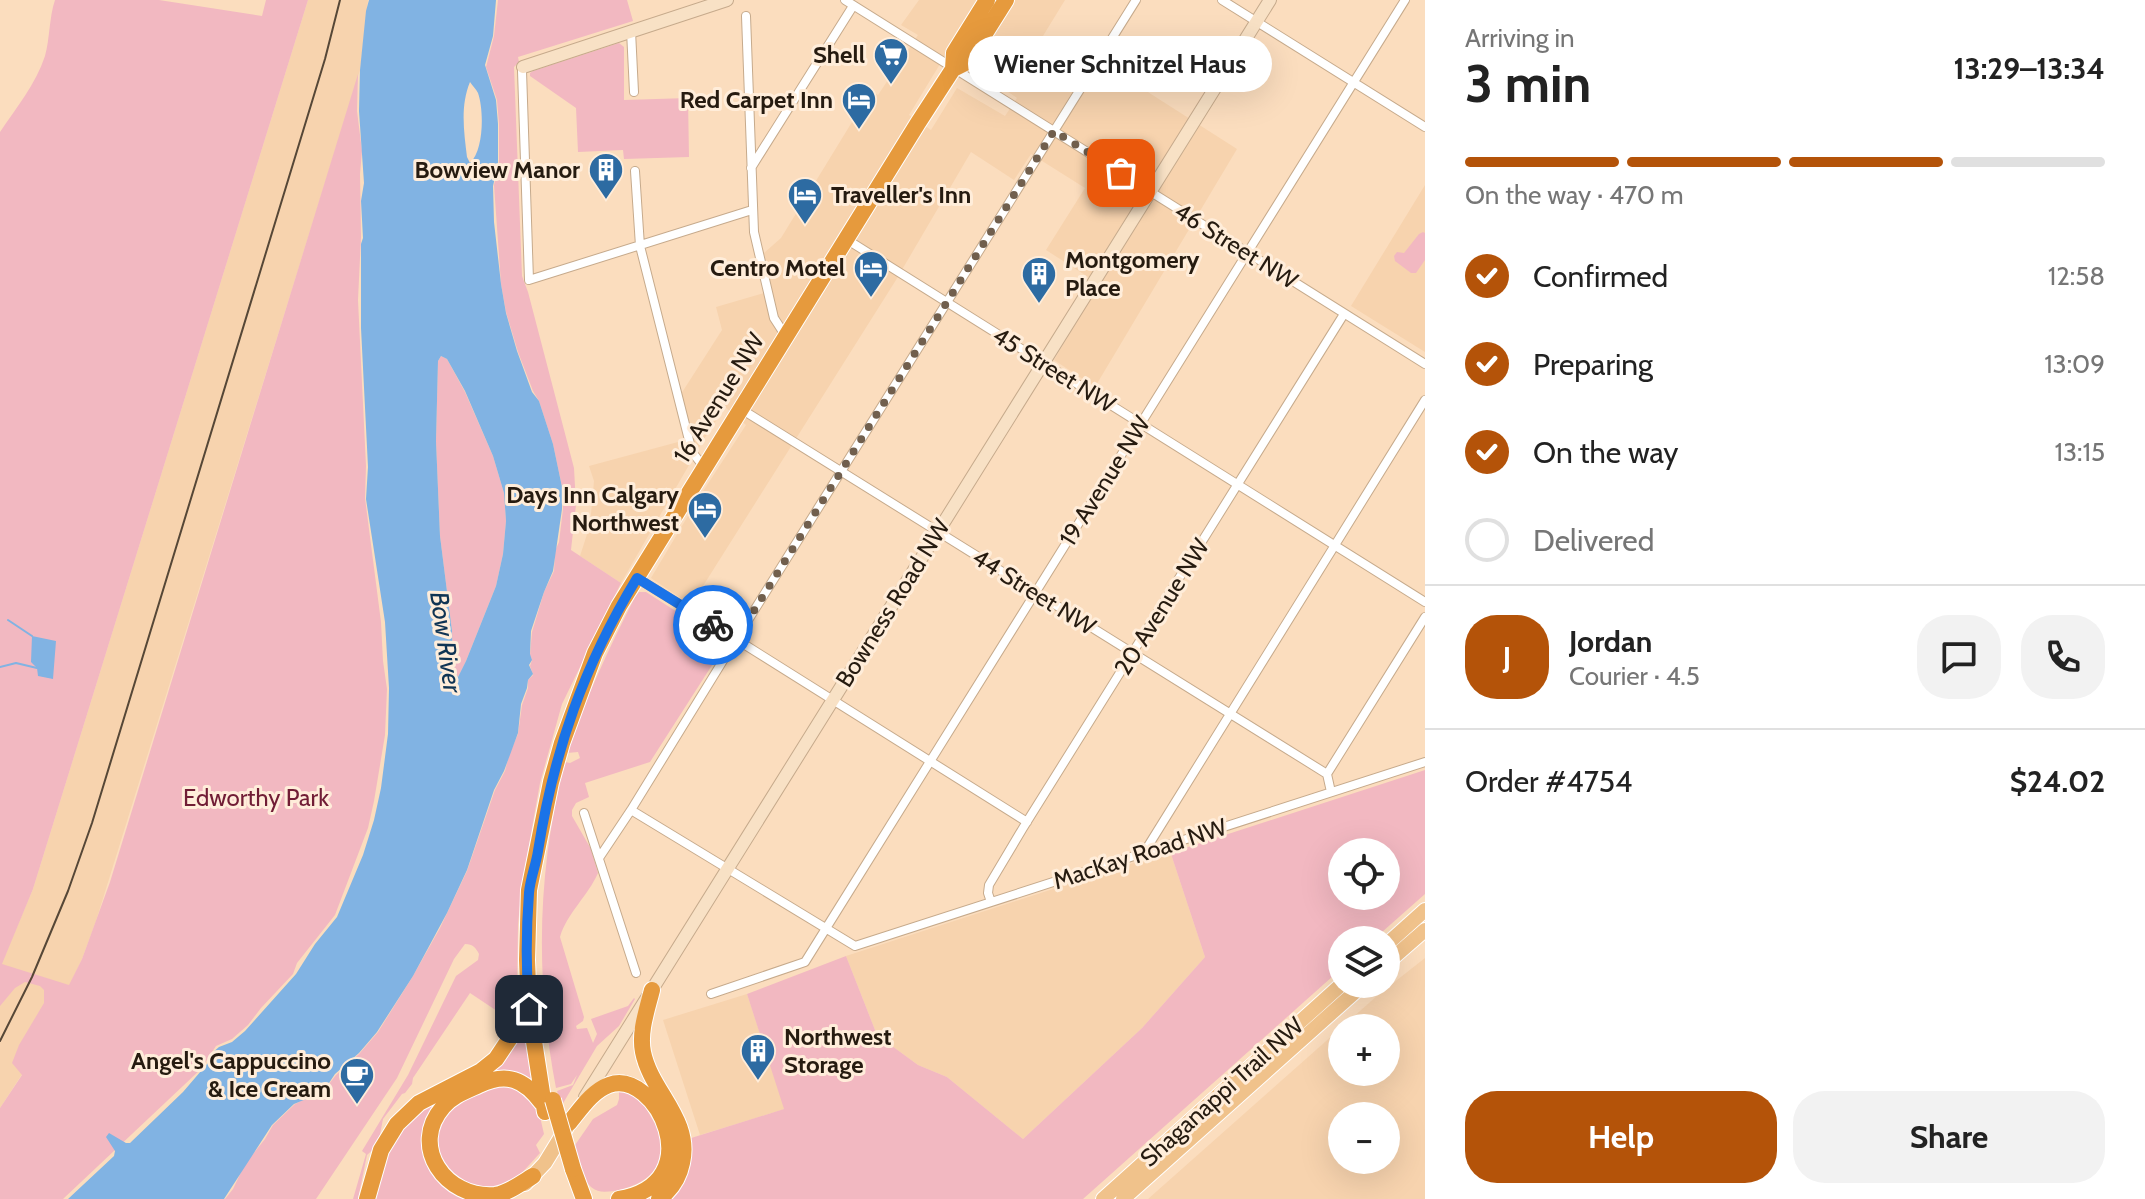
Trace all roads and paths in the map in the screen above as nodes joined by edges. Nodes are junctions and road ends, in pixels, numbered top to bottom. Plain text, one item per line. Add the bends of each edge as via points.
1 (727, 0) edge
2 (845, 0) edge
3 (987, 0) edge
4 (1006, 0) edge
5 (1136, 0) edge
6 (1222, 0) edge
7 (1270, 0) edge
8 (1405, 0) edge
9 (853, 6) junction
10 (746, 16) dead end
11 (1257, 22) junction
12 (631, 31) junction
13 (523, 67) joint
14 (953, 69) junction
15 (1354, 83) junction
16 (634, 92) dead end
17 (1425, 127) edge
18 (1054, 131) junction
19 (750, 169) junction
20 (635, 171) dead end
21 (1150, 191) junction
22 (752, 210) junction
23 (846, 239) junction
24 (640, 246) junction
25 (1248, 253) junction
26 (947, 303) junction
27 (1344, 314) junction
28 (786, 336) junction
29 (1044, 364) junction
30 (1425, 364) edge
31 (1425, 400) edge
32 (741, 409) junction
33 (1141, 424) junction
34 (704, 468) junction
35 (841, 471) junction
36 (1238, 484) junction
37 (937, 531) junction
38 (1336, 545) junction
39 (637, 578) junction
40 (1036, 593) junction
41 (1425, 602) edge
42 (1425, 617) edge
43 (740, 633) junction
44 (729, 635) junction
45 (742, 643) junction
46 (732, 646) junction
47 (1133, 653) junction
48 (833, 701) junction
49 (1230, 714) junction
50 (930, 762) junction
51 (1425, 762) edge
52 (1327, 774) junction
53 (1331, 792) junction
54 (631, 810) junction
55 (584, 813) dead end
56 (1027, 822) junction
57 (1144, 852) junction
58 (599, 858) junction
59 (537, 861) junction
60 (727, 870) junction
61 (991, 902) junction
62 (1425, 910) edge
63 (826, 930) junction
64 (1425, 930) edge
65 (1400, 932) edge
66 (1400, 952) edge
67 (636, 973) dead end
68 (652, 990) junction
69 (711, 994) dead end
70 (528, 997) junction
71 (1328, 997) edge
72 (1348, 998) edge
73 (547, 1106) junction
74 (569, 1123) junction
75 (533, 1176) junction
76 (578, 1189) edge
77 (367, 1199) edge
78 (507, 1199) edge
79 (619, 1199) edge
80 (659, 1199) edge
81 (1103, 1199) edge
82 (1123, 1199) edge

1 - 12 street
2 - 9 street, 46 Street NW
3 - 14 highway, 16 Avenue NW via 954,53
4 - 14 highway, 16 Avenue NW via 967,62
5 - 18 street
6 - 11 street
7 - 11 street, Bowness Road NW
8 - 15 street, 19 Avenue NW
9 - 14 street, 46 Street NW
9 - 19 street
10 - 19 street
11 - 15 street
11 - 21 street, Bowness Road NW
12 - 13 street
12 - 16 street
13 - 24 street via 529,280
14 - 18 street, 46 Street NW
14 - 23 highway, 16 Avenue NW
15 - 17 street
15 - 25 street, 19 Avenue NW
18 - 21 street, 46 Street NW
18 - 26 street
19 - 22 street
20 - 24 street
21 - 25 street, 46 Street NW
21 - 29 street, Bowness Road NW
22 - 24 street
22 - 28 street via 774,318
23 - 26 street, 45 Street NW
23 - 28 highway, 16 Avenue NW
24 - 34 street via 692,452
25 - 27 street, 46 Street NW
25 - 33 street, 19 Avenue NW
26 - 29 street, 45 Street NW
26 - 35 street
27 - 30 street, 46 Street NW
27 - 36 street, 20 Avenue NW
28 - 32 highway, 16 Avenue NW
29 - 33 street, 45 Street NW
29 - 37 street, Bowness Road NW
31 - 38 street
32 - 34 highway, 16 Avenue NW
32 - 35 street, 44 Street NW
33 - 36 street, 45 Street NW
33 - 40 street, 19 Avenue NW
34 - 39 highway, 16 Avenue NW
35 - 37 street, 44 Street NW
35 - 43 street
36 - 38 street, 45 Street NW
36 - 47 street, 20 Avenue NW
37 - 40 street, 44 Street NW
37 - 48 street, Bowness Road NW
38 - 41 street, 45 Street NW
38 - 49 street
39 - 44 street
39 - 59 highway, 16 Avenue NW via 595,653 572,712 551,782
40 - 47 street, 44 Street NW
40 - 50 street, 19 Avenue NW
42 - 52 street
43 - 44 street
43 - 45 street
44 - 46 street
45 - 46 street
45 - 48 street
46 - 54 street
47 - 49 street, 44 Street NW
47 - 56 street, 20 Avenue NW
48 - 50 street
48 - 60 street, Bowness Road NW
49 - 52 street, 44 Street NW
49 - 57 street
50 - 56 street
50 - 63 street, 19 Avenue NW
51 - 53 street, MacKay Road NW
52 - 53 street
53 - 57 street, MacKay Road NW
54 - 58 street
54 - 60 street
55 - 58 street
56 - 61 street, 20 Avenue NW via 989,885
57 - 61 street, MacKay Road NW
58 - 67 street
59 - 70 highway, 16 Avenue NW via 529,890
59 - 73 highway, 16 Avenue NW via 538,993
60 - 63 street
60 - 68 street, Bowness Road NW
61 - 63 street, MacKay Road NW via 855,946
62 - 65 main road
63 - 69 street, 19 Avenue NW via 805,962
64 - 66 main road
68 - 74 street, Bowness Road NW
68 - 80 highway via 642,1036 644,1055 678,1123 684,1148 677,1178
70 - 73 highway, 16 Avenue NW
70 - 77 highway via 496,1059 419,1103 397,1124 381,1150
71 - 81 main road, Shaganappi Trail NW
72 - 82 main road, Shaganappi Trail NW
73 - 75 highway via 523,1083 492,1079 446,1104 429,1138 439,1174 468,1194 498,1195
73 - 76 highway, 16 Avenue NW
74 - 75 main road, Bowness Road NW
74 - 79 highway via 596,1092 614,1084 636,1087 656,1110 669,1139 666,1166 649,1189
75 - 78 main road, Bowness Road NW

